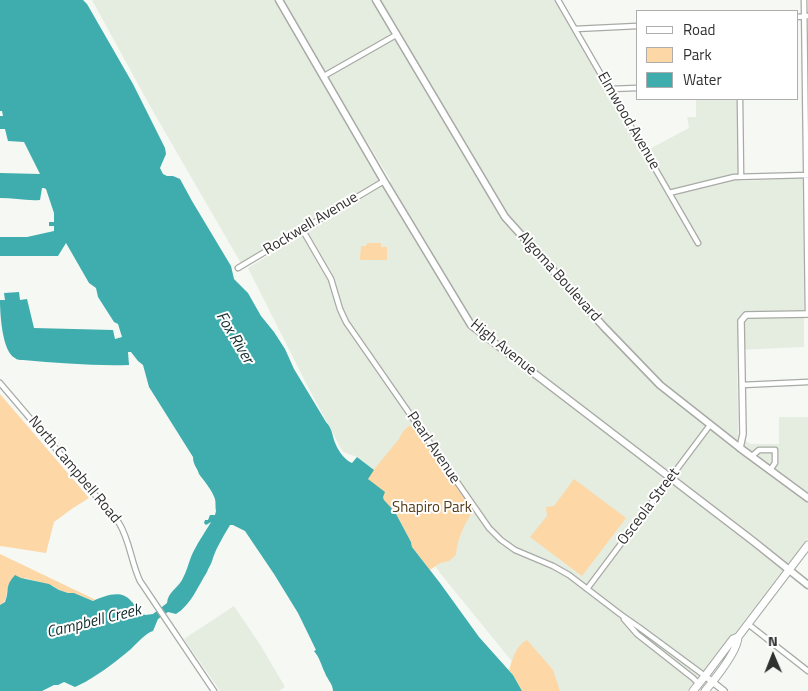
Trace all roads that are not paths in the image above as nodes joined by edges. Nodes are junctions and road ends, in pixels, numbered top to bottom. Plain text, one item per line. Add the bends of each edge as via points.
1 (279, 0) edge
2 (376, 0) edge
3 (558, 0) edge
4 (804, 0) edge
5 (806, 16) edge
6 (636, 26) edge
7 (575, 29) junction
8 (396, 34) junction
9 (324, 76) junction
10 (636, 88) edge
11 (610, 89) junction
12 (740, 100) edge
13 (807, 175) edge
14 (741, 177) junction
15 (384, 181) junction
16 (669, 193) junction
17 (302, 229) junction
18 (698, 243) dead end
19 (238, 268) dead end
20 (808, 314) edge
21 (808, 382) edge
22 (0, 383) edge
23 (742, 385) junction
24 (710, 425) junction
25 (740, 448) junction
26 (752, 456) junction
27 (770, 470) junction
28 (671, 478) junction
29 (808, 498) edge
30 (808, 545) edge
31 (789, 570) junction
32 (808, 585) edge
33 (588, 589) junction
34 (620, 614) junction
35 (748, 624) junction
36 (738, 637) junction
37 (808, 670) edge
38 (705, 676) junction
39 (712, 682) junction
40 (699, 684) junction
41 (214, 691) edge
42 (693, 691) edge
43 (706, 691) edge
44 (724, 691) edge

1 - 9 main road, High Avenue
2 - 8 main road, Algoma Boulevard
3 - 7 street, Elmwood Avenue
4 - 5 street
5 - 13 street
6 - 7 street
7 - 11 street, Elmwood Avenue
8 - 9 street
8 - 24 main road, Algoma Boulevard via 502,213 660,385
9 - 15 main road, High Avenue
10 - 11 street
11 - 16 street, Elmwood Avenue
12 - 14 street
13 - 14 street
13 - 20 street
14 - 16 street
15 - 17 street, Rockwell Avenue
15 - 28 main road, High Avenue via 471,325
16 - 18 street, Elmwood Avenue
17 - 19 street, Rockwell Avenue
17 - 33 street, Pearl Avenue via 331,280 346,322 489,528 515,550 553,566
20 - 23 street via 746,315 740,324
21 - 23 street
22 - 41 street, North Campbell Road via 119,523 137,574
23 - 25 street via 743,434
24 - 25 main road, Algoma Boulevard
24 - 28 street, Osceola Street
25 - 26 main road, Algoma Boulevard
26 - 27 main road, Algoma Boulevard
26 - 27 street via 759,450 775,450 775,462
27 - 29 main road, Algoma Boulevard
28 - 31 main road, High Avenue
28 - 33 street, Osceola Street
30 - 31 main road
31 - 32 main road, High Avenue
31 - 35 main road
33 - 34 street, Pearl Avenue
34 - 38 street, Pearl Avenue
34 - 40 street, Pearl Avenue via 637,634
35 - 36 main road
35 - 37 street
36 - 38 main road
36 - 39 main road via 738,643
38 - 39 street, Pearl Avenue
38 - 40 main road
39 - 43 main road
39 - 44 street, Pearl Avenue
40 - 42 main road
40 - 43 street, Pearl Avenue

